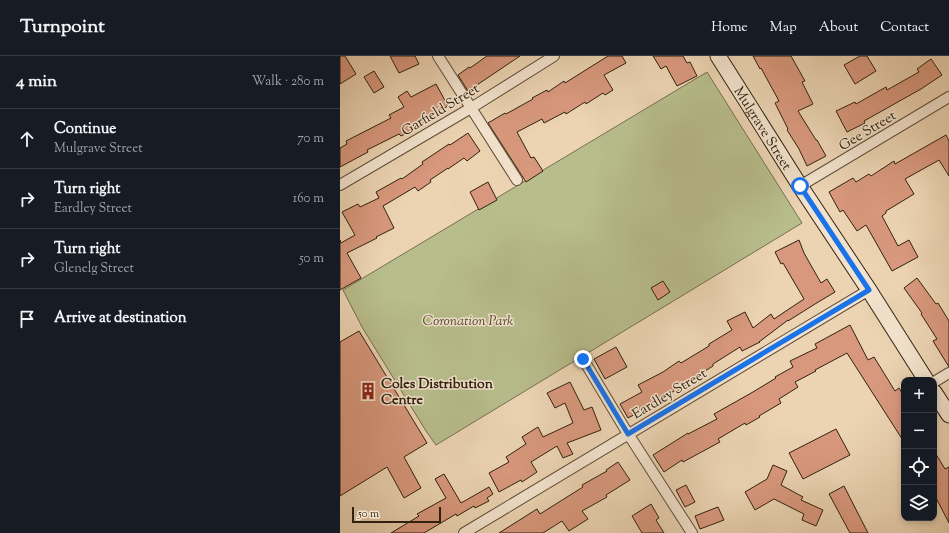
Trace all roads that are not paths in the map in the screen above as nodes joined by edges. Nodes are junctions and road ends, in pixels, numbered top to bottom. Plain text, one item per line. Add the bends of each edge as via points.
1 (438, 56) edge
2 (554, 56) edge
3 (718, 56) edge
4 (949, 97) edge
5 (471, 108) junction
6 (517, 180) dead end
7 (340, 185) edge
8 (800, 186) junction
9 (869, 290) junction
10 (583, 359) dead end
11 (949, 373) edge
12 (924, 377) edge
13 (937, 380) edge
14 (937, 397) edge
15 (949, 415) edge
16 (628, 434) junction
17 (464, 533) edge
18 (692, 533) edge

1 - 5 street
2 - 5 street, Garfield Street
3 - 8 street, Mulgrave Street
4 - 8 street, Gee Street
5 - 6 street
5 - 7 street, Garfield Street
8 - 9 street, Mulgrave Street
9 - 12 street, Mulgrave Street
9 - 16 street, Eardley Street
10 - 16 street
11 - 13 street
14 - 15 street
16 - 17 street, Eardley Street
16 - 18 street

